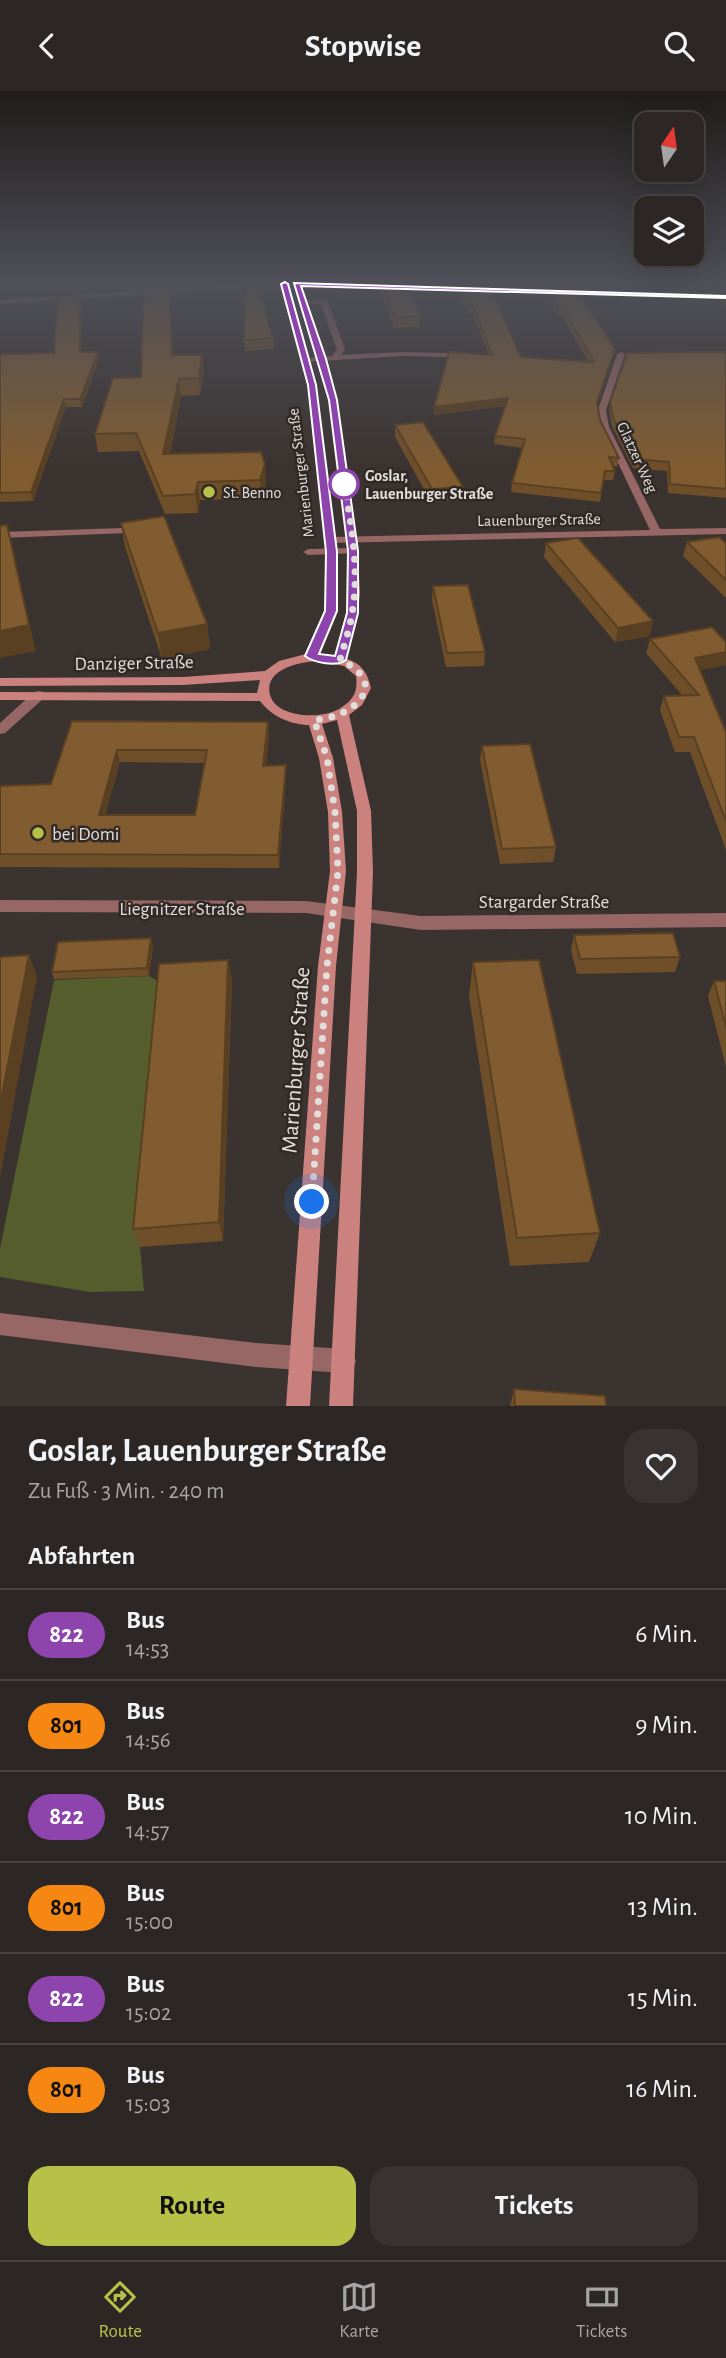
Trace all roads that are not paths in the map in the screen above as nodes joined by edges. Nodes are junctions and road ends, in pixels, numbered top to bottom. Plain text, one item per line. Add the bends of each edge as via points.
1 (302, 344) edge
2 (317, 344) edge
3 (339, 344) edge
4 (621, 354) dead end
5 (447, 355) edge
6 (335, 358) junction
7 (306, 359) junction
8 (322, 359) junction
9 (123, 531) edge
10 (726, 531) edge
11 (656, 532) junction
12 (0, 535) edge
13 (352, 545) junction
14 (331, 546) junction
15 (307, 552) dead end
16 (312, 656) junction
17 (340, 660) junction
18 (269, 675) junction
19 (0, 682) edge
20 (39, 695) junction
21 (0, 696) edge
22 (264, 697) junction
23 (342, 714) junction
24 (314, 720) junction
25 (0, 730) edge
26 (0, 906) edge
27 (332, 911) junction
28 (364, 917) junction
29 (726, 919) edge
30 (0, 1324) edge
31 (302, 1359) junction
32 (344, 1361) junction
33 (298, 1406) edge
34 (341, 1406) edge

1 - 7 street, Marienburger Straße
2 - 8 street
3 - 6 street via 341,350
4 - 11 street, Glatzer Weg via 602,410 605,427
5 - 6 street
6 - 8 street
7 - 8 street
7 - 14 street, Marienburger Straße
8 - 13 street via 333,400
9 - 12 street
10 - 11 street, Lauenburger Straße
11 - 13 street, Lauenburger Straße
13 - 14 street, Lauenburger Straße
13 - 17 street via 352,613
14 - 15 street, Lauenburger Straße
14 - 16 street, Marienburger Straße via 331,611
16 - 17 street
16 - 18 street via 287,662
17 - 23 street via 365,681 361,700
18 - 19 street, Danziger Straße via 183,681
18 - 22 street
20 - 21 street, Danziger Straße
20 - 22 street, Danziger Straße
20 - 25 street
22 - 24 street via 282,713
23 - 24 street
23 - 28 street via 364,811
24 - 27 street, Marienburger Straße via 327,758 335,812 338,871
26 - 27 street, Liegnitzer Straße via 306,907
27 - 28 street, Liegnitzer Straße
27 - 31 street, Marienburger Straße
28 - 29 street, Stargarder Straße via 421,923
28 - 32 street
30 - 31 street
31 - 32 street
31 - 33 street, Marienburger Straße
32 - 34 street

